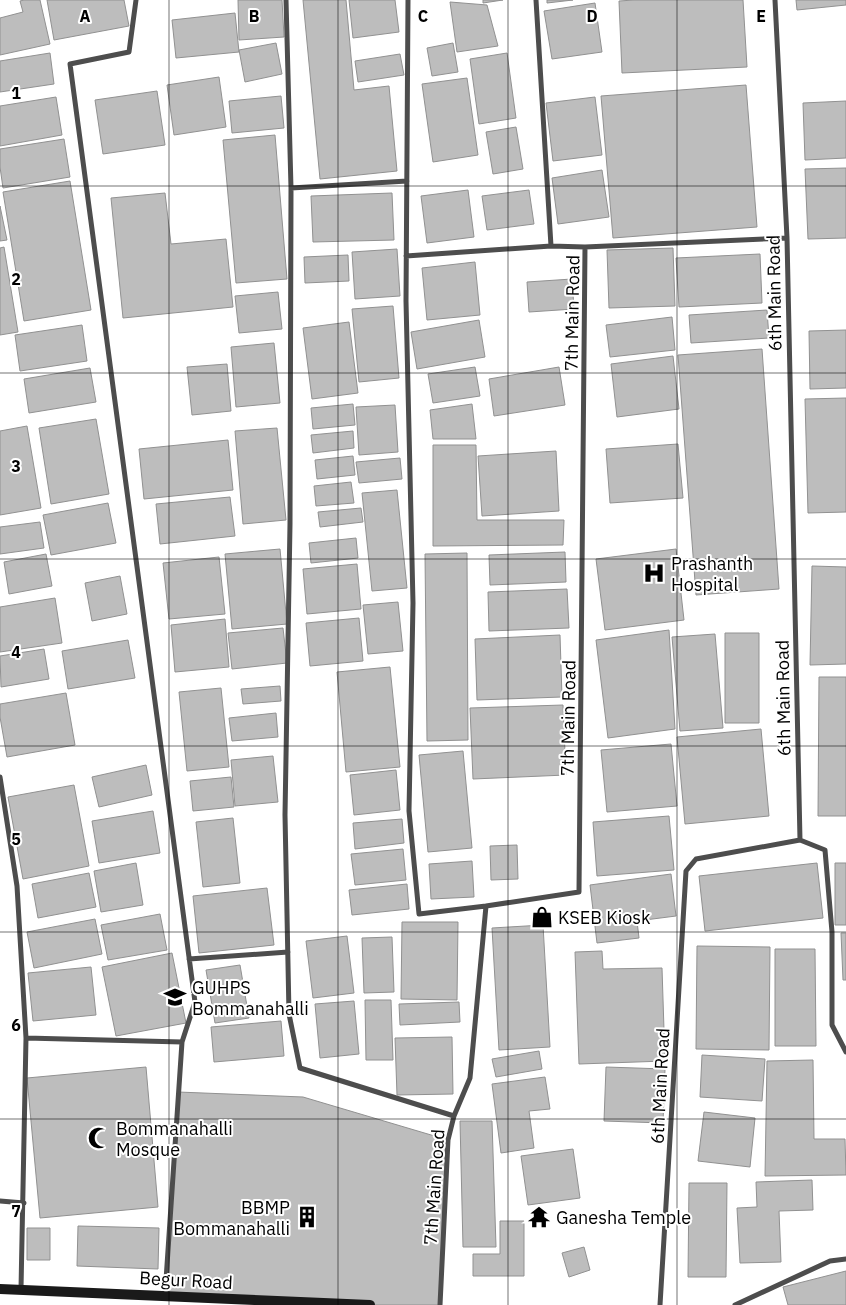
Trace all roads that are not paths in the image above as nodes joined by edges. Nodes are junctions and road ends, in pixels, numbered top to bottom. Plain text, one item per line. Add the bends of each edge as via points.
1 (136, 0) edge
2 (286, 0) edge
3 (408, 0) edge
4 (536, 0) edge
5 (775, 0) edge
6 (407, 181) junction
7 (291, 188) junction
8 (787, 238) junction
9 (551, 246) junction
10 (585, 248) junction
11 (406, 256) junction
12 (0, 776) edge
13 (800, 840) junction
14 (486, 906) junction
15 (288, 952) junction
16 (189, 960) junction
17 (26, 1038) junction
18 (182, 1042) junction
19 (846, 1052) edge
20 (454, 1116) junction
21 (0, 1201) edge
22 (24, 1203) junction
23 (846, 1259) edge
24 (0, 1289) edge
25 (21, 1289) junction
26 (165, 1295) junction
27 (370, 1305) edge
28 (440, 1305) edge
29 (660, 1305) edge
30 (735, 1305) edge

1 - 16 street via 129,52 70,64
2 - 7 street
3 - 6 street
4 - 9 street
5 - 8 street, 6th Main Road
6 - 7 street
6 - 11 street
7 - 15 street via 285,815
8 - 10 street, 7th Main Road
8 - 13 street, 6th Main Road
9 - 10 street
9 - 11 street
10 - 14 street, 7th Main Road via 579,892
11 - 14 street via 413,602 409,811 419,914
12 - 17 street via 16,886
13 - 19 street via 825,850 832,932 832,1025
13 - 29 street, 6th Main Road via 696,859 686,871
14 - 20 street, 7th Main Road via 470,1078
15 - 16 street
15 - 20 street via 289,1014 300,1068
16 - 18 street via 195,1002
17 - 18 street
17 - 22 street
18 - 26 street
20 - 28 street, 7th Main Road via 448,1140
21 - 22 street
22 - 25 street
23 - 30 street via 830,1261
24 - 25 main road, Begur Road
25 - 26 main road, Begur Road
26 - 27 main road, Begur Road

